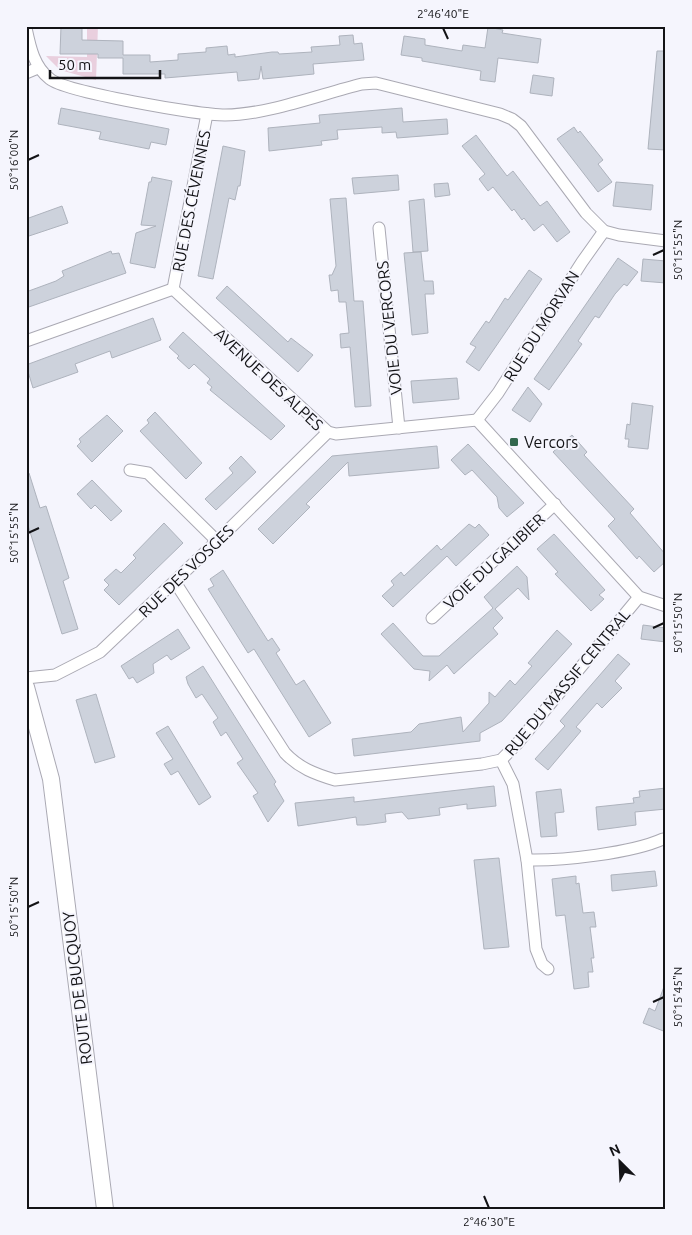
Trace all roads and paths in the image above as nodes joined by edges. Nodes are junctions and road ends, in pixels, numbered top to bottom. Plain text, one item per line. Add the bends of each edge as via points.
1 (26, 28) edge
2 (38, 68) junction
3 (26, 72) edge
4 (208, 114) junction
5 (379, 228) dead end
6 (604, 231) junction
7 (666, 241) edge
8 (174, 289) junction
9 (26, 341) edge
10 (477, 420) junction
11 (399, 428) junction
12 (328, 432) junction
13 (130, 470) dead end
14 (555, 504) junction
15 (217, 541) junction
16 (175, 582) junction
17 (639, 597) junction
18 (666, 606) edge
19 (432, 618) dead end
20 (26, 678) edge
21 (26, 687) edge
22 (501, 760) junction
23 (663, 839) dead end
24 (527, 860) junction
25 (548, 969) dead end
26 (105, 1209) edge

1 - 2 street
2 - 3 street
2 - 4 street via 60,86
4 - 6 street via 246,113 376,83 500,114 521,126 586,213
4 - 8 street, RUE DES CÉVENNES
5 - 11 street, VOIE DU VERCORS
6 - 7 street
6 - 10 street, RUE DU MORVAN
8 - 9 street
8 - 12 street, AVENUE DES ALPES
10 - 11 street, AVENUE DES ALPES
10 - 14 street
11 - 12 street, AVENUE DES ALPES
12 - 15 street, RUE DES VOSGES
13 - 15 street via 148,473
14 - 17 street
14 - 19 street, VOIE DU GALIBIER
15 - 16 street, RUE DES VOSGES
16 - 20 street, RUE DES VOSGES via 94,656 55,675
16 - 22 street, RUE DU MASSIF CENTRAL via 295,764 335,780
17 - 18 street
17 - 22 street, RUE DU MASSIF CENTRAL
21 - 26 main road, ROUTE DE BUCQUOY via 48,767 62,853
22 - 24 street via 513,784
23 - 24 street via 648,846 551,860
24 - 25 street via 536,948 542,964

